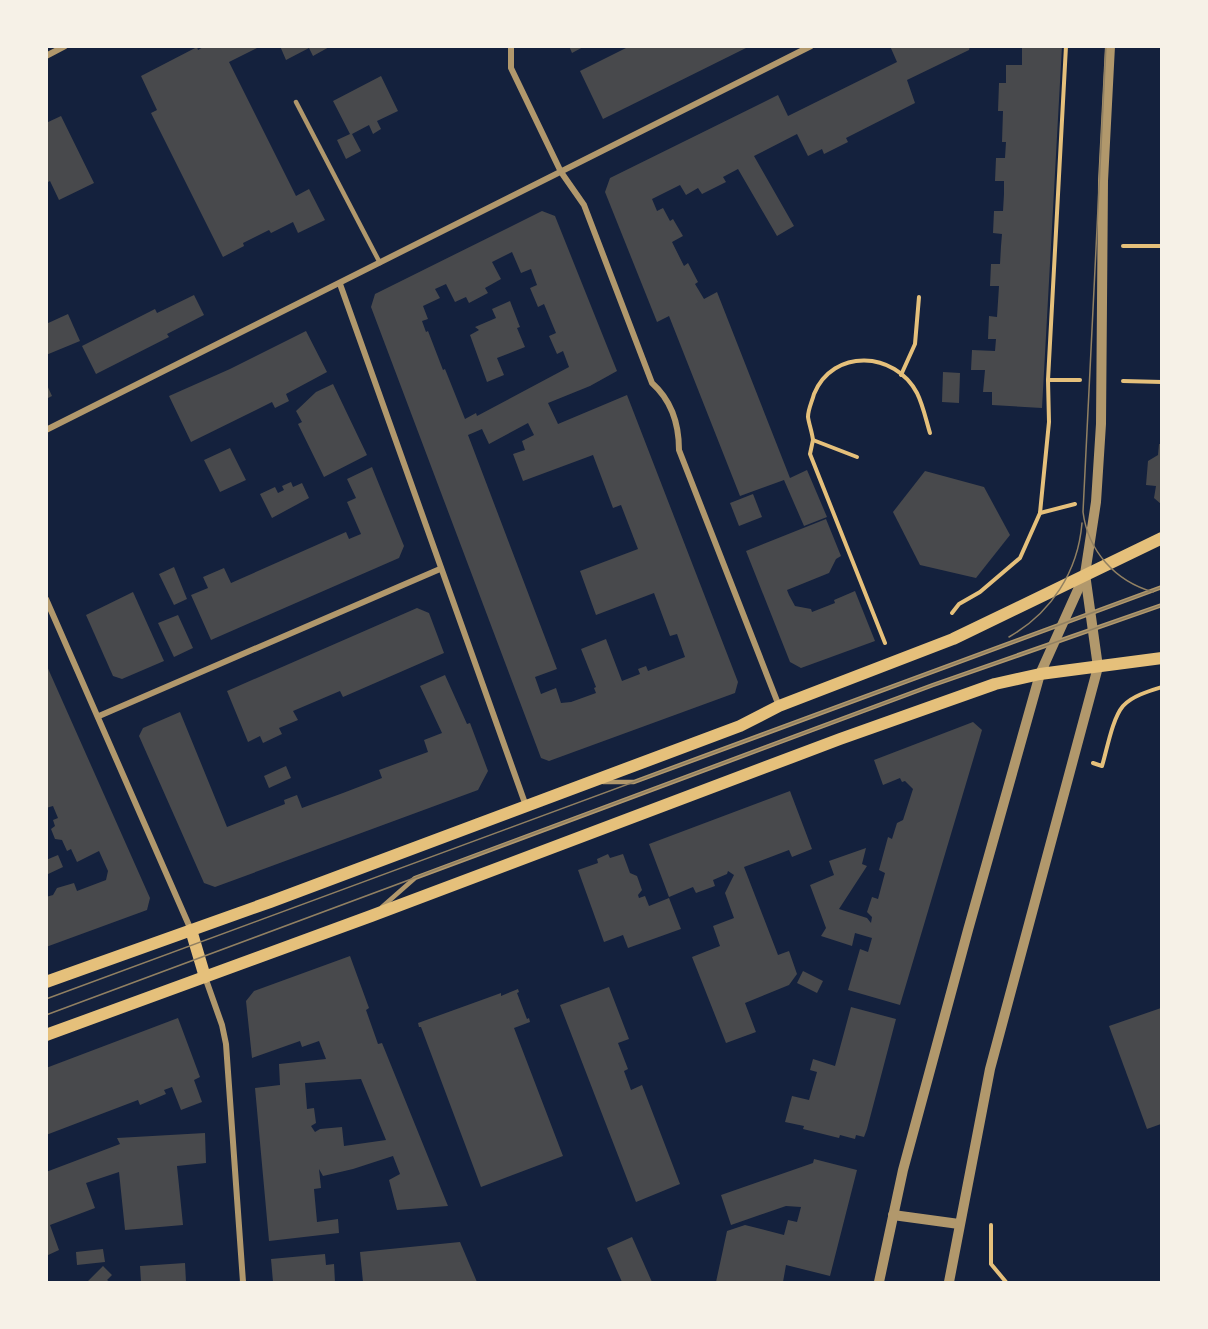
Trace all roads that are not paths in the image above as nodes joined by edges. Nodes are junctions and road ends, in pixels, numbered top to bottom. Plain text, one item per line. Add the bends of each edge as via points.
1 (65, 46) edge
2 (511, 46) edge
3 (811, 46) edge
4 (1110, 46) edge
5 (46, 56) edge
6 (296, 102) dead end
7 (561, 172) junction
8 (381, 263) junction
9 (340, 284) junction
10 (46, 430) edge
11 (1161, 538) edge
12 (440, 569) junction
13 (1085, 574) junction
14 (1161, 587) edge
15 (46, 598) edge
16 (1161, 605) edge
17 (1091, 612) junction
18 (1063, 622) junction
19 (1093, 627) junction
20 (1054, 642) junction
21 (1161, 658) edge
22 (1098, 667) junction
23 (1040, 674) junction
24 (779, 706) junction
25 (99, 716) junction
26 (591, 782) junction
27 (526, 806) junction
28 (371, 916) junction
29 (191, 930) junction
30 (205, 977) junction
31 (46, 982) edge
32 (46, 1035) edge
33 (893, 1215) junction
34 (959, 1224) junction
35 (243, 1282) edge
36 (879, 1282) edge
37 (949, 1282) edge

1 - 5 street
2 - 7 street via 511,68
3 - 7 street
4 - 13 street via 1103,182 1101,424 1096,502
6 - 8 lane
7 - 8 street
7 - 24 street via 584,205 652,383 665,394 679,432 678,450
8 - 9 street
9 - 10 street
9 - 12 street
11 - 13 main road
12 - 25 street
12 - 27 street
13 - 17 street
13 - 18 street
13 - 24 main road via 953,639
14 - 17 lane
15 - 25 street
16 - 19 lane
17 - 18 lane
17 - 19 street
18 - 20 street
18 - 26 lane via 634,782
19 - 20 lane
19 - 22 street
20 - 23 street
20 - 28 lane via 415,878
21 - 22 main road
22 - 23 main road
22 - 34 street via 990,1070
23 - 28 main road via 940,703
23 - 33 street via 947,1003
24 - 26 main road via 740,726
25 - 29 street
26 - 27 main road
27 - 29 main road
28 - 30 main road
29 - 30 main road
29 - 31 main road
30 - 32 main road
30 - 35 street via 226,1044
33 - 34 street
33 - 36 street
34 - 37 street

